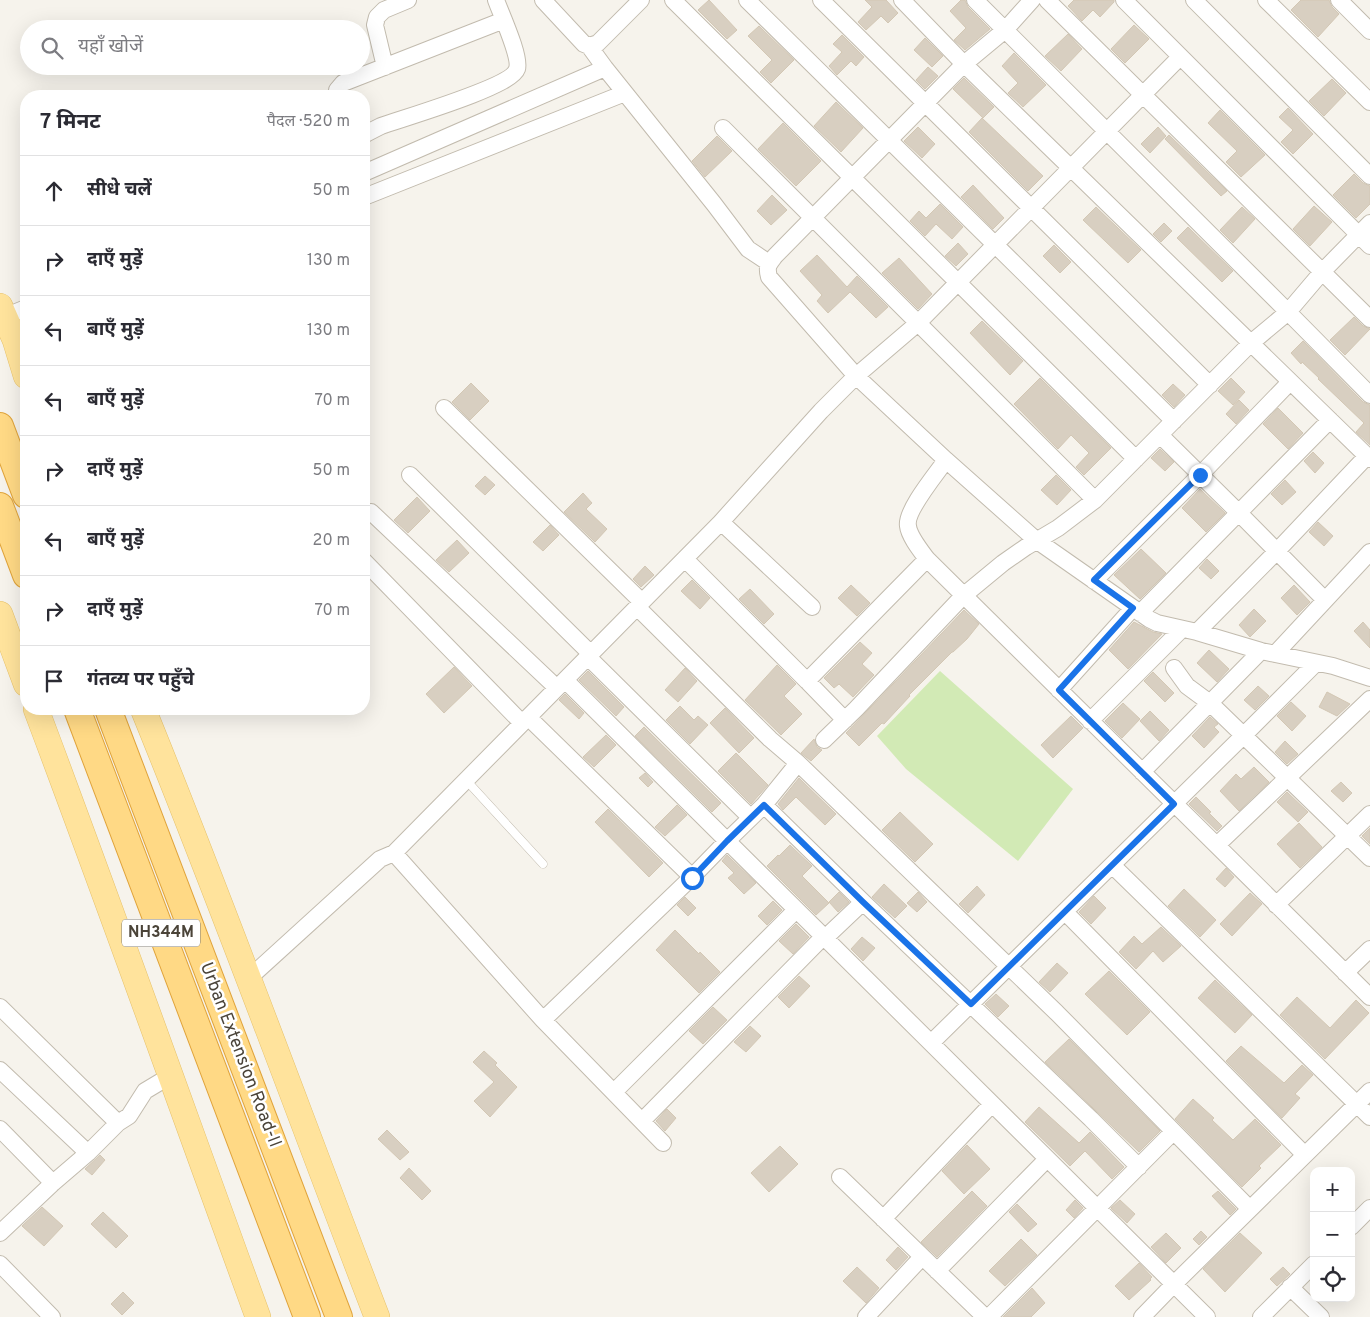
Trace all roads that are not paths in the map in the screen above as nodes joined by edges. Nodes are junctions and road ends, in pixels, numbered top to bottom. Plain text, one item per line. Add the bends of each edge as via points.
1 (408, 0) edge
2 (496, 0) edge
3 (543, 0) edge
4 (641, 0) edge
5 (673, 0) edge
6 (747, 0) edge
7 (821, 0) edge
8 (902, 0) edge
9 (975, 0) edge
10 (1032, 0) edge
11 (1048, 0) edge
12 (1124, 0) edge
13 (1194, 0) edge
14 (1266, 0) edge
15 (1339, 0) edge
16 (504, 20) junction
17 (1005, 30) junction
18 (1370, 31) edge
19 (590, 46) junction
20 (1180, 57) junction
21 (964, 64) junction
22 (385, 67) junction
23 (605, 68) junction
24 (370, 73) edge
25 (364, 75) edge
26 (337, 90) edge
27 (625, 93) junction
28 (1143, 95) junction
29 (1370, 102) edge
30 (925, 103) junction
31 (723, 128) dead end
32 (370, 132) edge
33 (1106, 132) junction
34 (888, 140) junction
35 (1071, 168) junction
36 (370, 170) edge
37 (1370, 176) edge
38 (852, 177) junction
39 (370, 195) edge
40 (1031, 208) junction
41 (813, 218) junction
42 (1366, 234) edge
43 (995, 245) junction
44 (769, 263) junction
45 (1322, 272) junction
46 (958, 282) junction
47 (10, 310) edge
48 (1288, 312) junction
49 (1370, 319) edge
50 (918, 323) junction
51 (20, 338) edge
52 (1251, 343) junction
53 (856, 376) junction
54 (1290, 382) junction
55 (1210, 385) junction
56 (1370, 395) edge
57 (444, 408) dead end
58 (1330, 420) junction
59 (1174, 421) junction
60 (0, 426) edge
61 (1160, 435) junction
62 (1368, 458) edge
63 (1136, 459) junction
64 (946, 460) junction
65 (410, 475) dead end
66 (1200, 475) junction
67 (20, 479) edge
68 (1095, 500) junction
69 (0, 506) edge
70 (371, 512) dead end
71 (1239, 513) junction
72 (721, 522) junction
73 (1036, 540) junction
74 (1277, 551) junction
75 (1370, 552) edge
76 (20, 559) edge
77 (684, 559) junction
78 (927, 559) junction
79 (370, 568) edge
80 (1094, 580) junction
81 (964, 596) junction
82 (1325, 600) junction
83 (640, 604) junction
84 (812, 607) dead end
85 (1137, 610) junction
86 (0, 614) edge
87 (1190, 630) junction
88 (1268, 652) junction
89 (590, 655) junction
90 (1316, 663) junction
91 (20, 668) edge
92 (1174, 668) dead end
93 (1370, 677) edge
94 (807, 681) junction
95 (561, 684) junction
96 (1059, 690) junction
97 (1370, 699) edge
98 (1210, 703) junction
99 (38, 715) edge
100 (79, 715) edge
101 (110, 715) edge
102 (145, 715) edge
103 (525, 720) junction
104 (845, 720) junction
105 (1090, 721) junction
106 (1243, 736) junction
107 (824, 740) dead end
108 (798, 762) junction
109 (1142, 772) junction
110 (1287, 779) junction
111 (466, 780) junction
112 (1174, 804) junction
113 (764, 805) junction
114 (1370, 814) edge
115 (750, 818) junction
116 (1347, 836) junction
117 (727, 841) junction
118 (1217, 846) junction
119 (394, 853) junction
120 (1370, 858) edge
121 (543, 864) dead end
122 (1112, 866) junction
123 (692, 878) junction
124 (863, 902) junction
125 (1276, 905) junction
126 (796, 910) junction
127 (1064, 912) junction
128 (824, 937) junction
129 (1370, 949) edge
130 (1008, 967) junction
131 (1345, 973) junction
132 (248, 979) junction
133 (1370, 997) edge
134 (971, 1004) junction
135 (0, 1006) edge
136 (544, 1020) junction
137 (931, 1043) junction
138 (0, 1070) edge
139 (170, 1076) junction
140 (1370, 1091) edge
141 (614, 1092) junction
142 (992, 1104) junction
143 (1357, 1104) junction
144 (1370, 1118) edge
145 (642, 1120) junction
146 (118, 1124) junction
147 (0, 1130) edge
148 (1173, 1132) junction
149 (663, 1143) dead end
150 (88, 1153) junction
151 (1305, 1155) junction
152 (1048, 1159) junction
153 (1139, 1168) junction
154 (840, 1177) dead end
155 (53, 1183) junction
156 (1097, 1208) junction
157 (1370, 1208) edge
158 (1250, 1209) junction
159 (883, 1219) junction
160 (1355, 1223) edge
161 (0, 1233) edge
162 (922, 1257) junction
163 (0, 1264) edge
164 (1310, 1268) edge
165 (937, 1271) junction
166 (1174, 1284) junction
167 (1290, 1287) junction
168 (52, 1317) edge
169 (258, 1317) edge
170 (307, 1317) edge
171 (339, 1317) edge
172 (377, 1317) edge
173 (866, 1317) edge
174 (985, 1317) edge
175 (990, 1317) edge
176 (1142, 1317) edge
177 (1207, 1317) edge
178 (1261, 1317) edge
179 (1321, 1317) edge

1 - 22 street via 384,10 377,17 375,24
2 - 16 street
3 - 19 street via 584,44
4 - 19 street via 598,43
5 - 38 street
6 - 34 street
7 - 30 street
8 - 21 street
9 - 17 street
10 - 17 street
11 - 28 street
12 - 20 street
13 - 37 street
14 - 29 street
15 - 18 street
16 - 22 street
16 - 32 street via 516,54 518,68 514,75 476,94
17 - 21 street
17 - 33 street
19 - 23 street
20 - 28 street
20 - 42 street
21 - 30 street
21 - 35 street
22 - 24 street
23 - 27 street
23 - 36 street
25 - 26 street via 343,83
27 - 39 street
27 - 44 street via 748,249
28 - 33 street
28 - 45 street
30 - 34 street
30 - 40 street
31 - 41 street
33 - 35 street
33 - 48 street
34 - 38 street
34 - 43 street
35 - 40 street
35 - 52 street
38 - 41 street
38 - 46 street
40 - 43 street
40 - 55 street
41 - 44 street
41 - 50 street
42 - 45 street
43 - 46 street
43 - 59 street
44 - 53 street via 769,276
45 - 48 street
45 - 49 street
46 - 50 street
46 - 63 street
47 - 51 main road
48 - 52 street
48 - 56 street
50 - 53 street
50 - 68 street
52 - 54 street
52 - 55 street
53 - 64 street
53 - 72 street
54 - 58 street
54 - 66 street
55 - 59 street
57 - 83 street
58 - 62 street
58 - 71 street
59 - 61 street
60 - 67 highway
61 - 63 street
61 - 66 street
62 - 74 street
63 - 68 street
64 - 73 street
64 - 78 street via 911,510 908,525
65 - 89 street
66 - 71 street
66 - 80 street
68 - 73 street
69 - 76 highway
70 - 95 street
71 - 74 street
71 - 85 street
72 - 77 street
72 - 84 street
73 - 80 street
73 - 81 street via 1003,562
74 - 82 street
74 - 87 street
75 - 82 street
77 - 83 street
77 - 94 street
78 - 81 street
78 - 94 street
79 - 103 street
80 - 85 street
81 - 96 street
81 - 104 street
82 - 88 street
83 - 89 street
83 - 108 street via 770,739
85 - 87 street via 1157,623
85 - 96 street
86 - 91 main road
87 - 88 street
87 - 105 street
88 - 90 street
88 - 98 street
89 - 95 street
89 - 115 street
90 - 93 street
90 - 106 street
92 - 98 street via 1187,686
94 - 104 street
95 - 103 street
95 - 117 street
96 - 105 street
97 - 110 street
98 - 106 street
98 - 109 street
99 - 139 main road
100 - 170 highway, Urban Extension Road-II / NH344M
101 - 171 highway, Urban Extension Road-II / NH344M
102 - 132 main road
103 - 111 street
103 - 123 street
104 - 107 street
105 - 109 street
106 - 110 street
106 - 112 street
108 - 113 street
108 - 130 street
109 - 112 street
110 - 116 street
110 - 118 street
111 - 119 street
111 - 121 lane
112 - 118 street
112 - 122 street
113 - 115 street
113 - 124 street
114 - 116 street
115 - 117 street
116 - 120 street
116 - 125 street
117 - 123 street
117 - 126 street
118 - 125 street
119 - 132 street via 380,859
119 - 136 street
122 - 127 street
122 - 143 street
123 - 136 street
124 - 128 street
124 - 134 street
125 - 131 street
126 - 128 street
126 - 141 street
127 - 130 street
127 - 151 street
128 - 137 street
128 - 145 street
129 - 131 street
130 - 134 street
130 - 148 street
131 - 133 street
132 - 172 main road
134 - 137 street
134 - 153 street
135 - 146 street
136 - 141 street
137 - 142 street
138 - 150 street
139 - 146 street via 145,1092
139 - 169 main road
140 - 143 street
141 - 145 street
142 - 152 street
142 - 159 street
143 - 144 street
143 - 151 street
145 - 149 street
146 - 150 street
147 - 155 street
148 - 153 street
148 - 158 street
150 - 155 street
151 - 158 street
152 - 156 street
152 - 165 street
153 - 156 street
154 - 159 street
155 - 161 street
156 - 166 street
156 - 175 street
157 - 160 street
158 - 166 street
159 - 162 street
162 - 165 street
162 - 173 street
163 - 168 street
164 - 167 street
165 - 174 street
166 - 176 street
166 - 177 street
167 - 178 street
167 - 179 street

